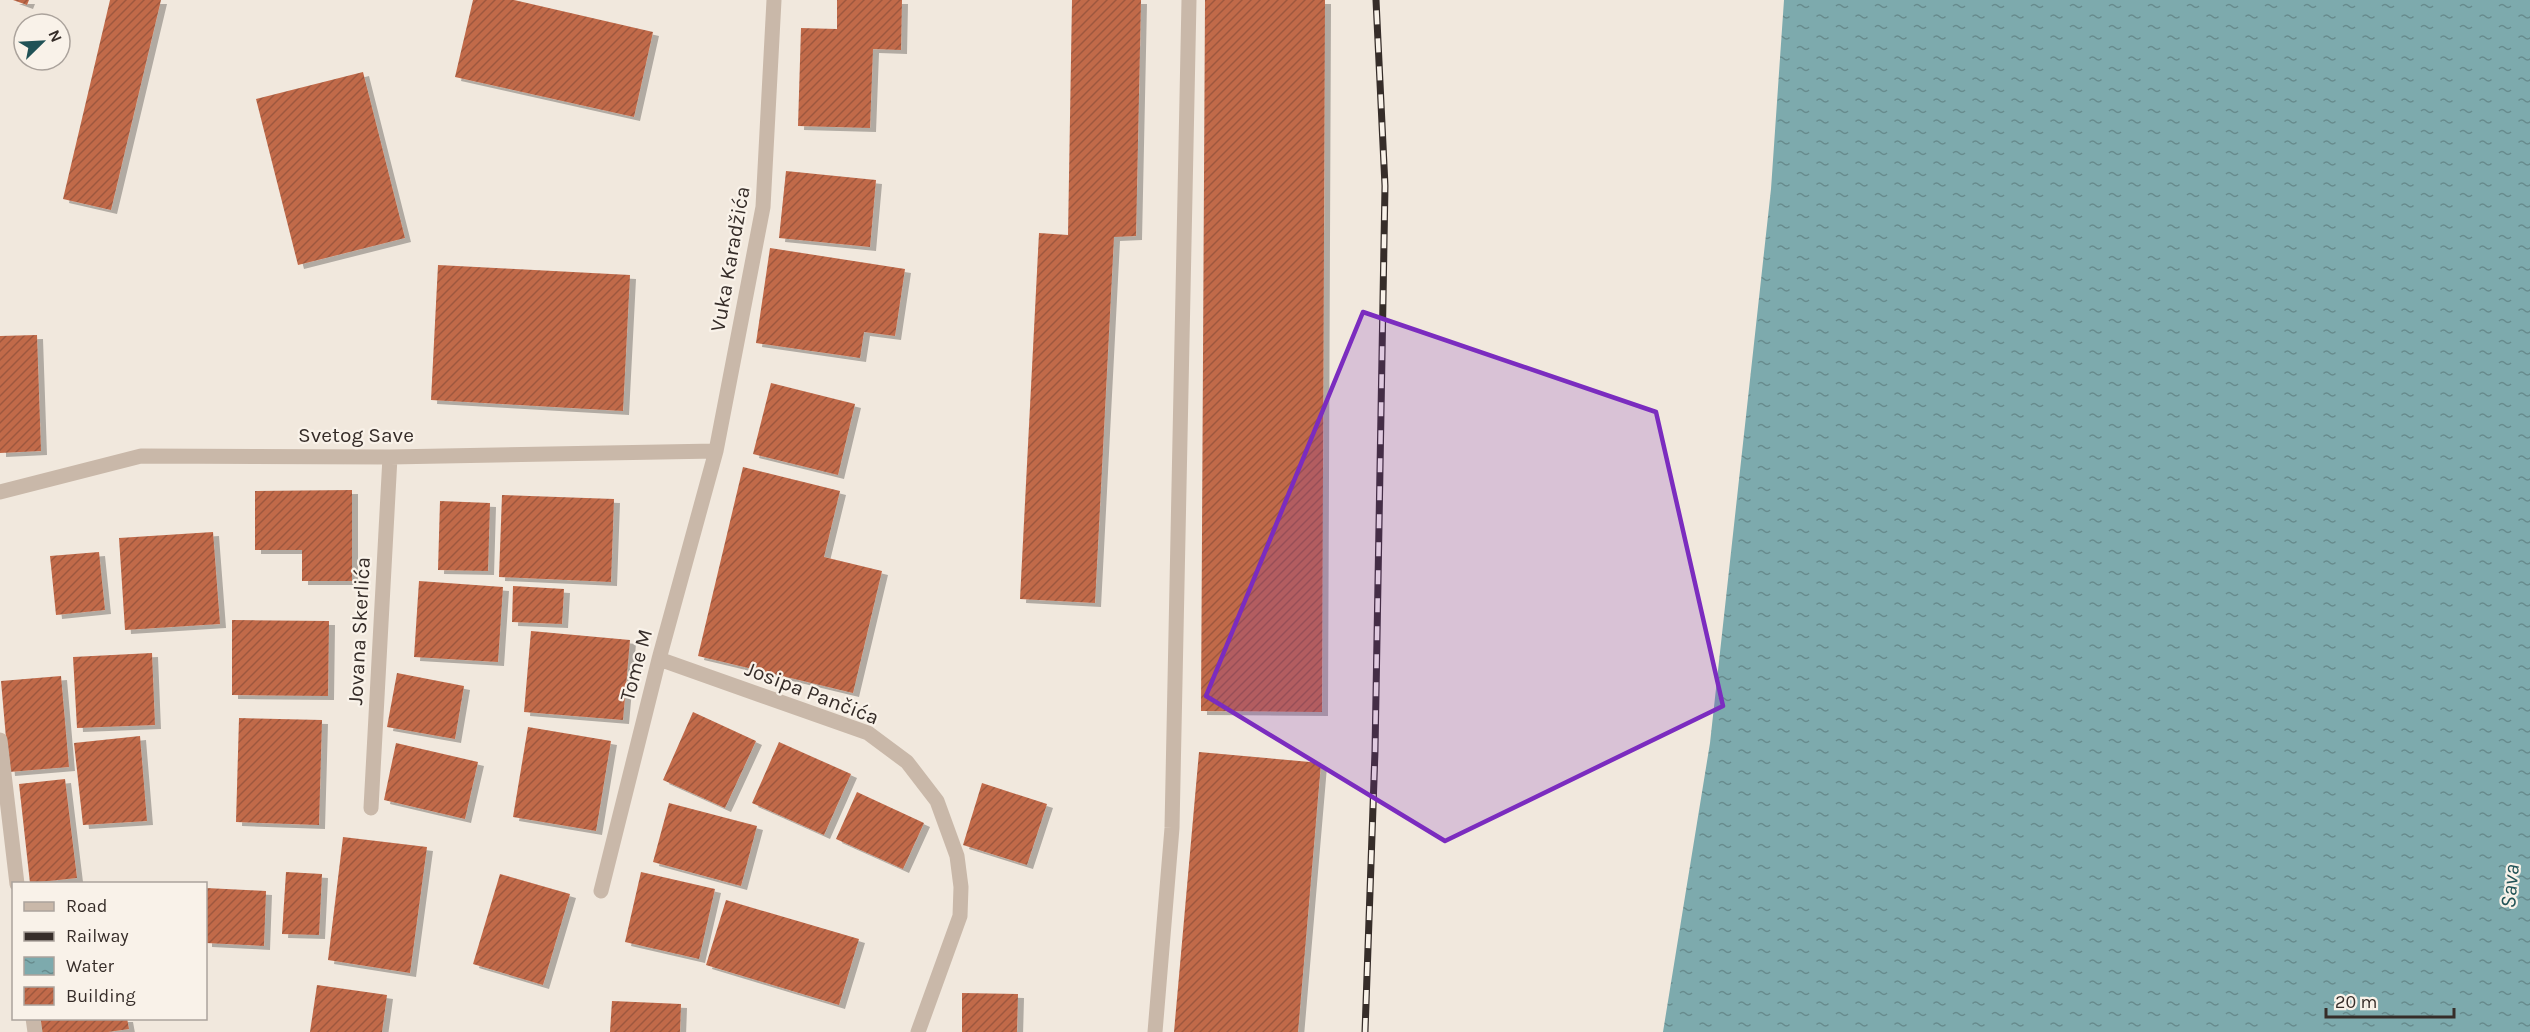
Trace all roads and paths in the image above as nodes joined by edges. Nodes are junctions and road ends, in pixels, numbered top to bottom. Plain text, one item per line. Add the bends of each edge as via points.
1 (774, 0) edge
2 (1189, 0) edge
3 (717, 452) junction
4 (390, 457) junction
5 (0, 492) edge
6 (659, 659) junction
7 (0, 740) edge
8 (371, 808) dead end
9 (17, 882) edge
10 (601, 891) dead end
11 (918, 1032) edge
12 (1155, 1032) edge

1 - 3 street, Vuka Karadžića via 764,207
2 - 12 street via 1172,828
3 - 4 street, Svetog Save
3 - 6 street, Tome M
4 - 5 street, Svetog Save via 141,456
4 - 8 street, Jovana Skerlića
6 - 10 street, Tome M
6 - 11 street, Josipa Pančića via 868,733 908,762 937,801 957,856 960,916
7 - 9 street

